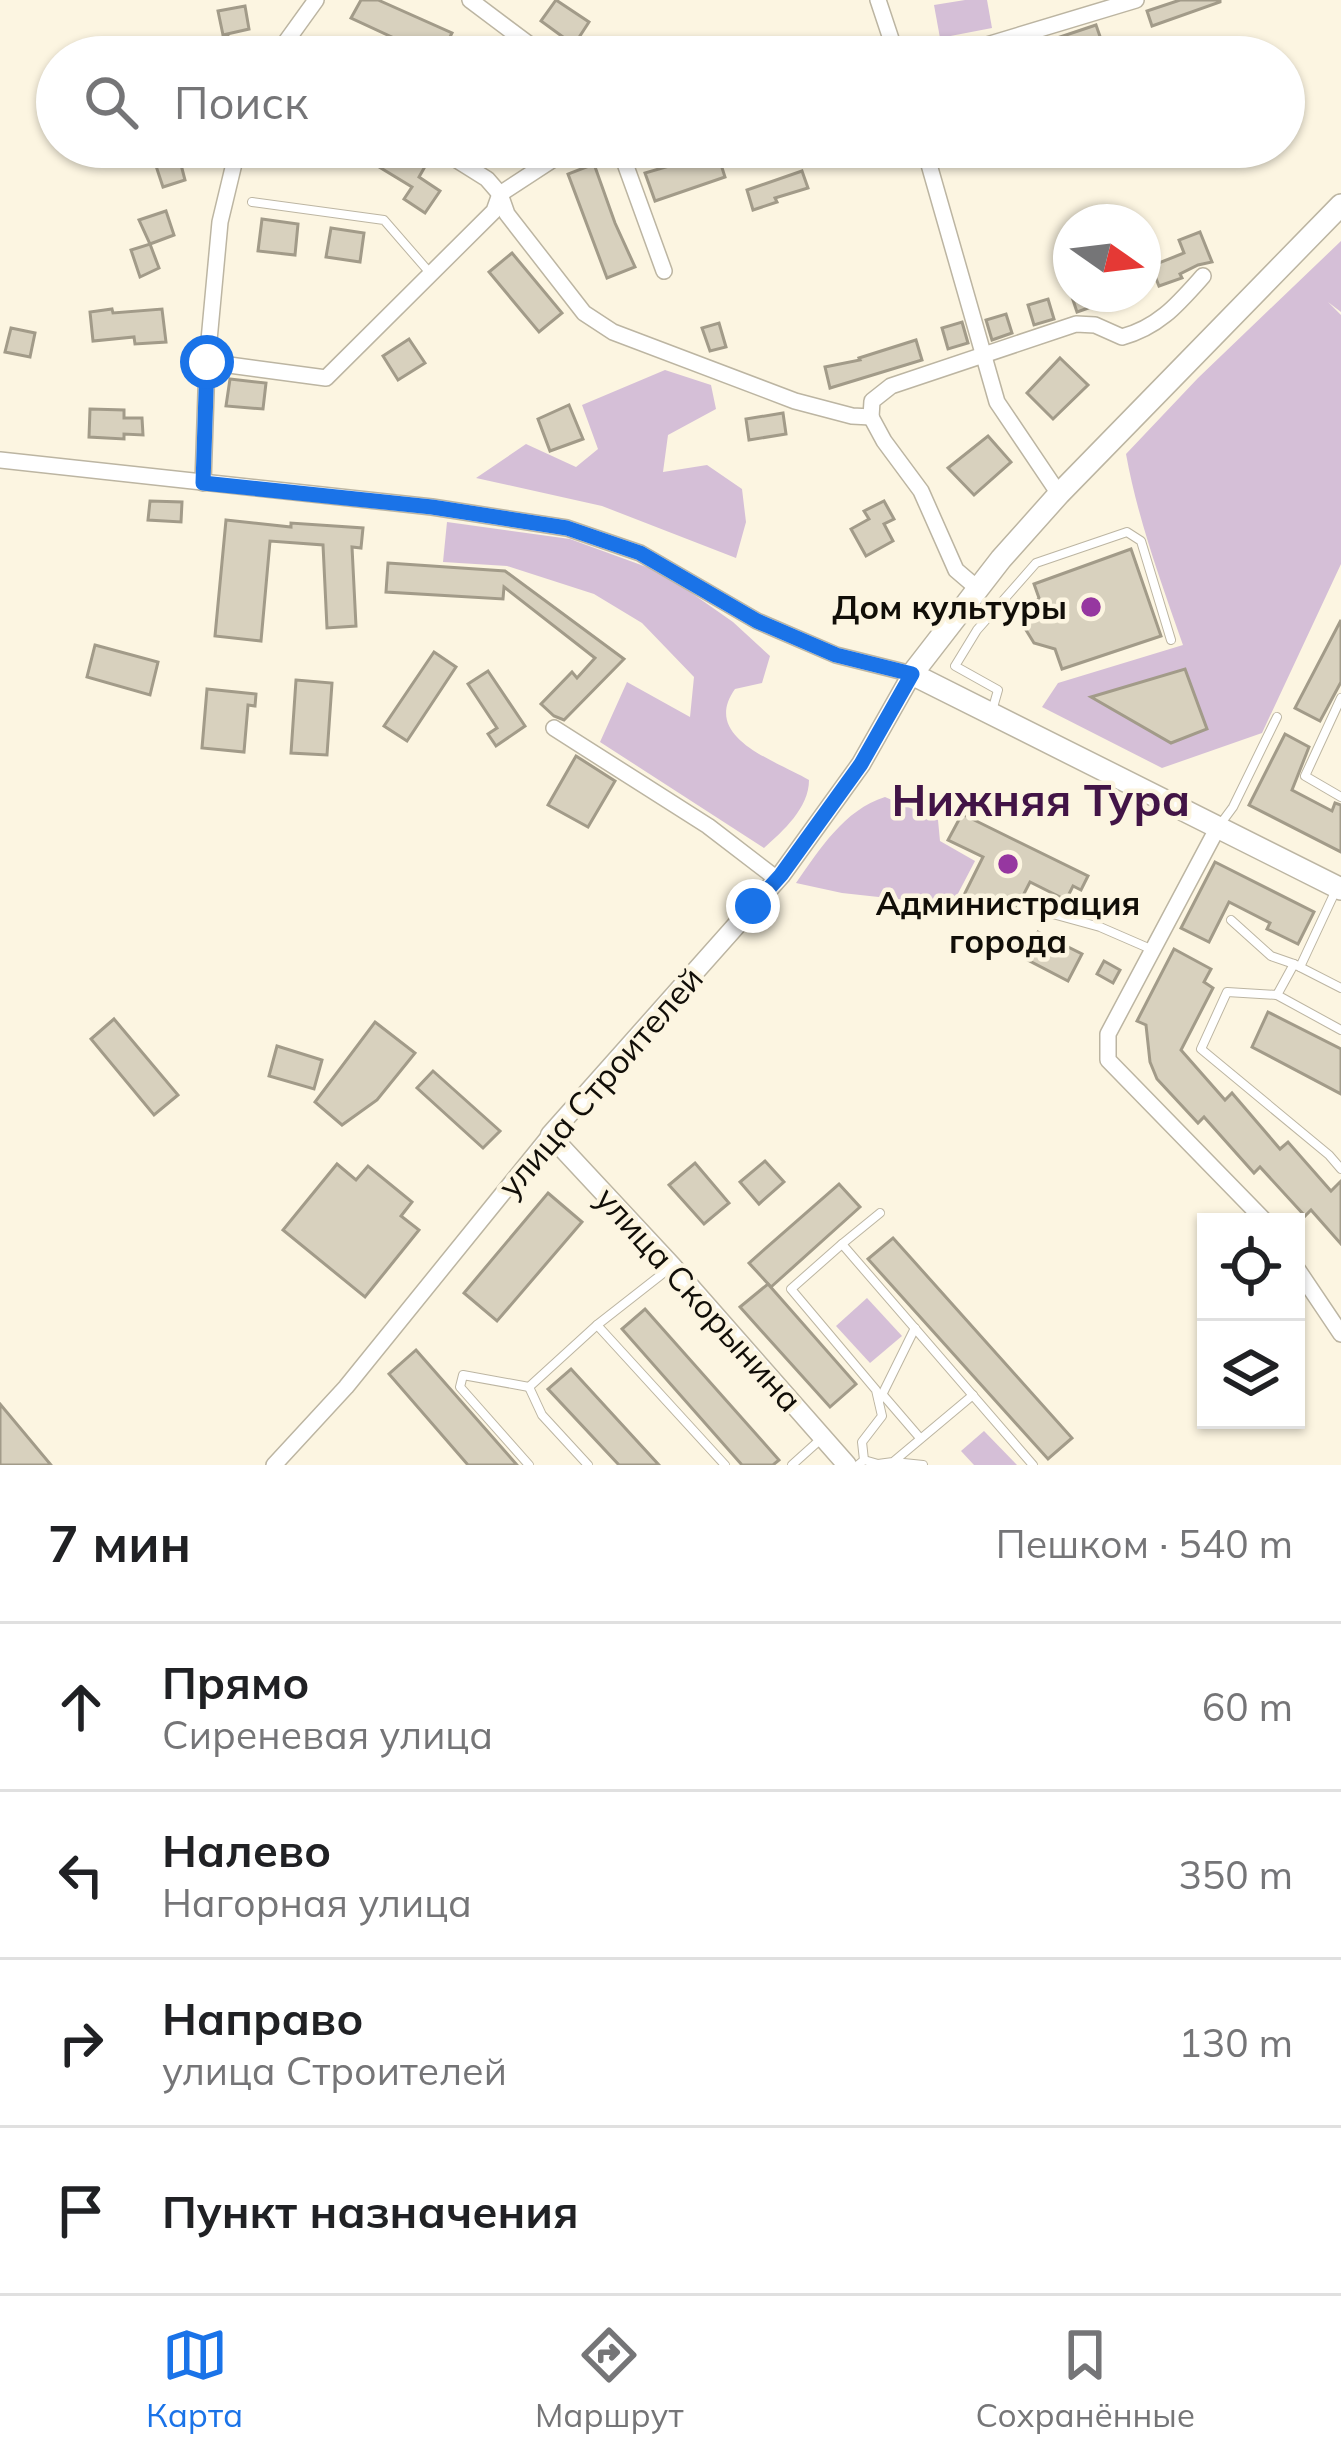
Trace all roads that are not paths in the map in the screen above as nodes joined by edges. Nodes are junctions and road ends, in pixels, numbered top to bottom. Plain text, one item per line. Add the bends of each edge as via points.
1 (316, 0) edge
2 (470, 0) edge
3 (878, 0) edge
4 (1136, 0) edge
5 (290, 36) edge
6 (518, 36) edge
7 (890, 36) edge
8 (1017, 36) edge
9 (233, 168) edge
10 (469, 168) edge
11 (540, 168) edge
12 (627, 168) edge
13 (930, 168) edge
14 (500, 194) junction
15 (252, 202) dead end
16 (1341, 205) edge
17 (664, 271) dead end
18 (431, 274) junction
19 (1203, 276) dead end
20 (984, 356) junction
21 (207, 362) junction
22 (872, 416) junction
23 (0, 460) edge
24 (203, 483) junction
25 (1059, 494) junction
26 (977, 588) junction
27 (1171, 640) dead end
28 (912, 674) junction
29 (1341, 698) edge
30 (991, 713) junction
31 (1277, 717) dead end
32 (554, 728) dead end
33 (1341, 797) edge
34 (1218, 827) junction
35 (777, 879) junction
36 (1340, 885) edge
37 (1048, 913) dead end
38 (1231, 920) dead end
39 (1153, 950) junction
40 (1297, 966) junction
41 (1341, 988) edge
42 (1277, 995) junction
43 (1341, 1030) edge
44 (550, 1135) junction
45 (1341, 1169) edge
46 (880, 1213) dead end
47 (1257, 1213) edge
48 (842, 1244) junction
49 (672, 1266) junction
50 (1305, 1280) edge
51 (597, 1325) junction
52 (915, 1328) junction
53 (1340, 1329) edge
54 (529, 1387) junction
55 (973, 1395) junction
56 (881, 1399) junction
57 (823, 1438) junction
58 (920, 1438) junction
59 (892, 1462) edge
60 (856, 1463) edge
61 (274, 1465) edge
62 (529, 1465) edge
63 (588, 1465) edge
64 (725, 1465) edge
65 (792, 1465) edge
66 (923, 1465) edge
67 (1034, 1465) edge

1 - 5 street
2 - 6 street
3 - 7 street
4 - 8 street
9 - 21 street
10 - 14 street
11 - 14 street
12 - 17 street
13 - 20 street
14 - 18 street via 494,211
14 - 22 street via 584,313 613,332 795,401
15 - 18 lane via 384,220
16 - 25 main road, улица Строителей
18 - 21 street via 326,378
19 - 20 street via 1142,332 1122,338 1076,324
20 - 22 street via 891,386 872,401
20 - 25 street via 997,403
21 - 24 street
22 - 26 street via 921,491 956,570
23 - 24 street
24 - 28 street via 567,528 640,553 757,621 836,655
25 - 26 main road, улица Строителей
26 - 28 main road, улица Строителей
27 - 30 lane via 1141,541 1127,532 1036,563 955,666 998,690
28 - 30 main road
28 - 35 street, улица Строителей via 861,764
29 - 33 lane via 1305,776
30 - 34 main road
31 - 34 lane
32 - 35 street
34 - 36 main road
34 - 39 street
35 - 44 street, улица Строителей
36 - 40 lane
37 - 39 lane
38 - 40 lane via 1271,956
39 - 47 street via 1108,1034 1108,1060
40 - 41 lane
40 - 42 lane
42 - 43 lane
42 - 45 lane via 1227,992 1201,1049
44 - 49 street, улица Скорынина
44 - 61 street, улица Строителей
46 - 48 lane
48 - 52 lane
48 - 56 lane via 791,1289
49 - 51 lane
49 - 57 street, улица Скорынина
50 - 53 street
51 - 54 lane
51 - 64 lane
52 - 55 lane
52 - 56 lane
54 - 62 lane via 463,1376 460,1387
54 - 63 lane via 542,1415
55 - 58 lane
55 - 67 lane
56 - 58 lane
56 - 60 lane via 882,1416
57 - 60 street, улица Скорынина
57 - 65 lane
58 - 59 lane
59 - 60 lane
59 - 66 lane

